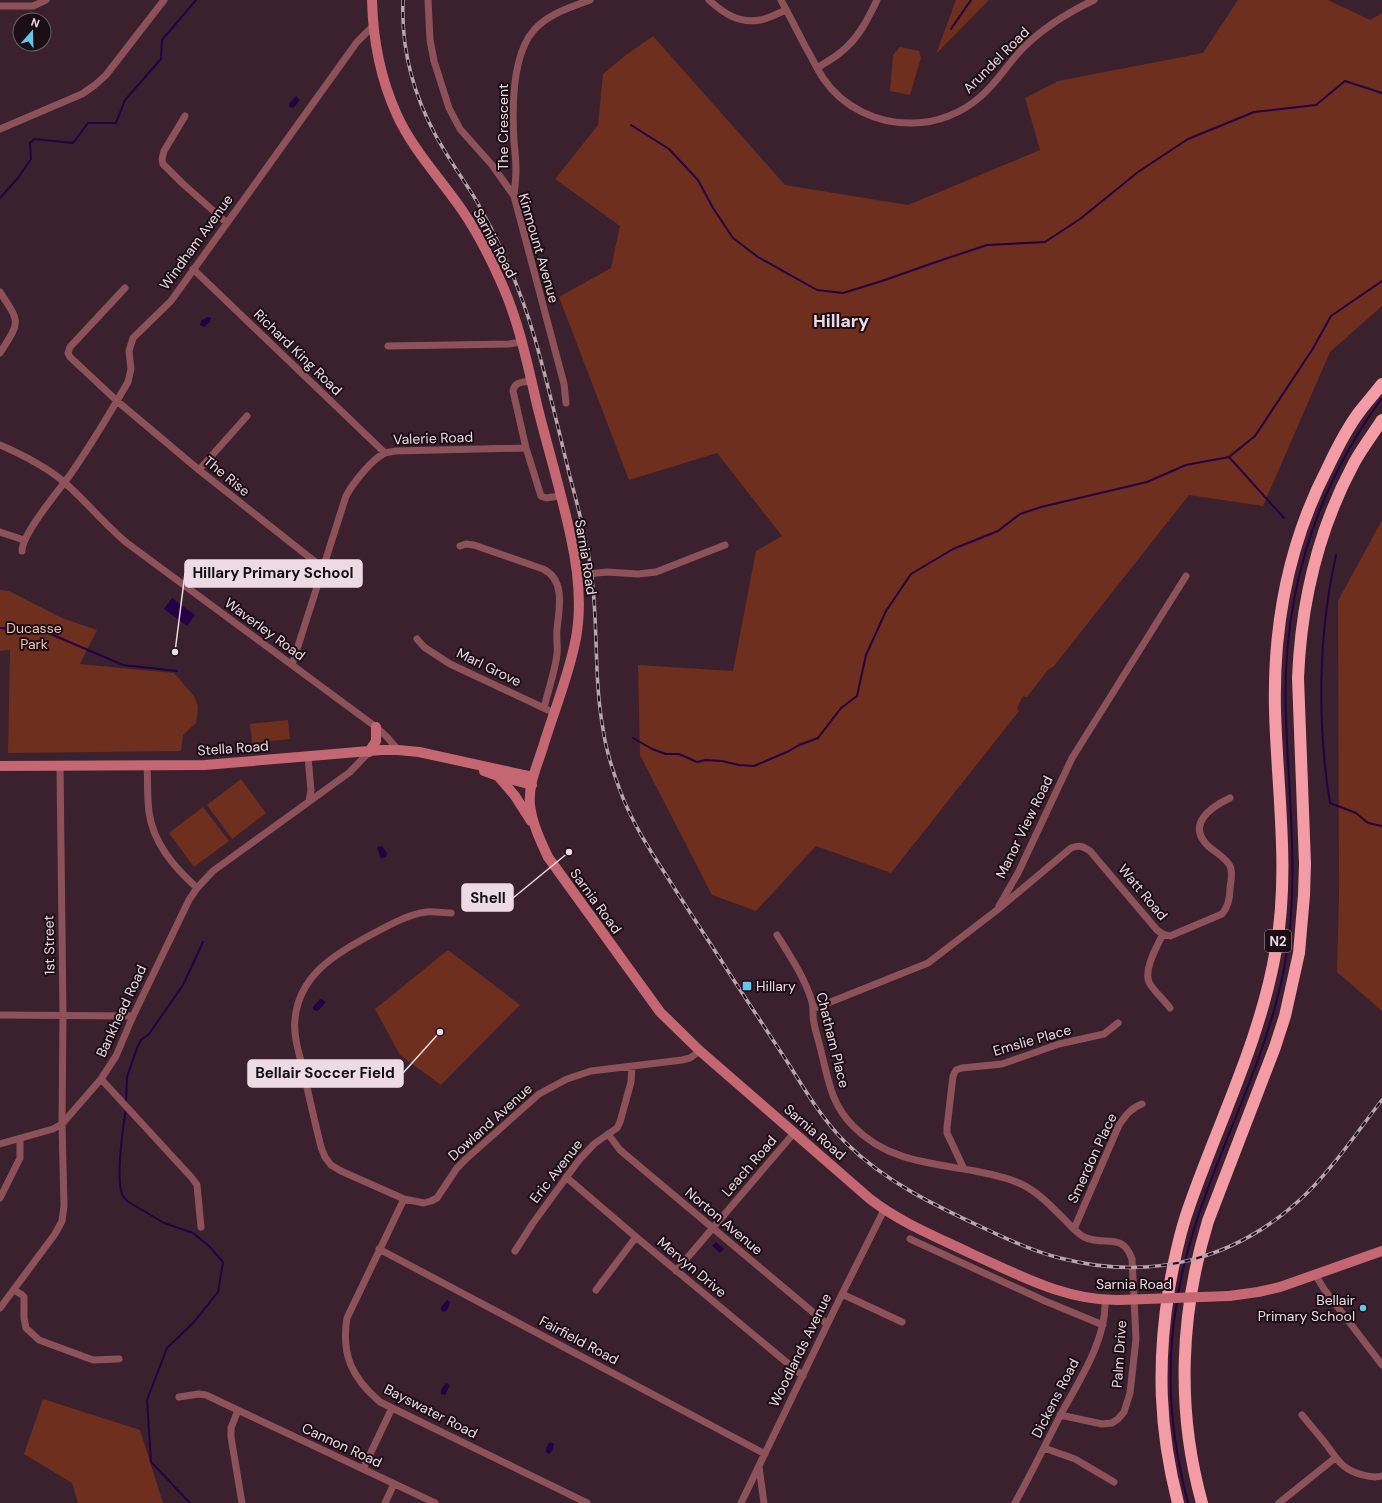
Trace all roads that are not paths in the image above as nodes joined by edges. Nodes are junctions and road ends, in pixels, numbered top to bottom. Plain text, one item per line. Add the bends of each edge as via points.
1 (46, 0) edge
2 (164, 0) edge
3 (372, 0) edge
4 (428, 0) edge
5 (590, 0) edge
6 (709, 0) edge
7 (781, 0) edge
8 (877, 0) edge
9 (1094, 0) edge
10 (0, 6) edge
11 (786, 10) junction
12 (373, 26) junction
13 (817, 68) junction
14 (185, 116) dead end
15 (0, 129) edge
16 (514, 196) junction
17 (227, 223) junction
18 (193, 269) junction
19 (125, 288) dead end
20 (0, 292) edge
21 (521, 342) junction
22 (388, 346) dead end
23 (0, 353) edge
24 (531, 381) junction
25 (1382, 384) edge
26 (117, 402) junction
27 (566, 402) dead end
28 (247, 416) dead end
29 (1382, 420) edge
30 (1382, 434) edge
31 (0, 445) edge
32 (526, 448) junction
33 (385, 453) junction
34 (199, 470) junction
35 (64, 482) junction
36 (560, 496) junction
37 (1329, 519) junction
38 (0, 532) edge
39 (24, 540) junction
40 (725, 544) dead end
41 (460, 546) dead end
42 (22, 551) dead end
43 (323, 568) junction
44 (577, 575) junction
45 (1186, 576) dead end
46 (418, 639) dead end
47 (292, 665) junction
48 (544, 708) junction
49 (554, 712) junction
50 (376, 728) junction
51 (398, 750) junction
52 (369, 752) junction
53 (308, 757) junction
54 (466, 763) junction
55 (0, 766) edge
56 (60, 766) junction
57 (147, 766) junction
58 (498, 776) junction
59 (532, 781) junction
60 (1230, 798) dead end
61 (309, 801) junction
62 (535, 828) junction
63 (197, 888) junction
64 (997, 910) junction
65 (451, 914) dead end
66 (1163, 934) junction
67 (777, 935) dead end
68 (1170, 1008) dead end
69 (813, 1009) junction
70 (0, 1015) edge
71 (63, 1015) junction
72 (133, 1016) junction
73 (1118, 1023) dead end
74 (700, 1051) junction
75 (632, 1067) junction
76 (100, 1079) junction
77 (1142, 1104) dead end
78 (62, 1124) junction
79 (794, 1133) junction
80 (608, 1134) junction
81 (20, 1139) junction
82 (0, 1144) edge
83 (964, 1169) junction
84 (566, 1176) junction
85 (0, 1198) edge
86 (404, 1199) junction
87 (884, 1210) junction
88 (201, 1227) dead end
89 (712, 1228) junction
90 (1074, 1229) junction
91 (636, 1237) junction
92 (910, 1239) dead end
93 (957, 1247) junction
94 (379, 1249) junction
95 (515, 1251) dead end
96 (1382, 1251) edge
97 (952, 1259) junction
98 (676, 1270) junction
99 (1315, 1274) junction
100 (14, 1290) junction
101 (596, 1290) dead end
102 (842, 1294) junction
103 (1106, 1300) junction
104 (0, 1308) edge
105 (902, 1322) dead end
106 (827, 1324) junction
107 (1103, 1325) junction
108 (119, 1359) dead end
109 (1382, 1365) edge
110 (803, 1376) junction
111 (179, 1397) dead end
112 (392, 1408) junction
113 (238, 1410) junction
114 (1060, 1415) junction
115 (1302, 1415) dead end
116 (1044, 1448) junction
117 (765, 1454) junction
118 (1335, 1458) junction
119 (759, 1467) junction
120 (363, 1469) junction
121 (1382, 1476) edge
122 (1114, 1482) dead end
123 (394, 1484) junction
124 (242, 1503) edge
125 (385, 1503) edge
126 (435, 1503) edge
127 (587, 1503) edge
128 (741, 1503) edge
129 (764, 1503) edge
130 (1014, 1503) edge
131 (1178, 1503) edge
132 (1202, 1503) edge
133 (1278, 1503) edge

1 - 10 street via 33,6
2 - 15 street via 106,75 95,85 82,94
3 - 12 main road, Sarnia Road
4 - 16 street, Kinmount Avenue via 434,61 449,108 460,129 492,165
5 - 16 street, The Crescent via 565,9 548,19 535,29 523,50 514,89
6 - 11 street via 730,16 750,21 761,20
7 - 11 street, Arundel Road
8 - 13 street via 861,30 850,43 842,52
9 - 13 street, Arundel Road via 1056,21 1039,34 1024,47 989,88 966,108 922,123 886,121 855,108 838,96
11 - 13 street, Arundel Road
12 - 17 street, Windham Avenue via 356,42
12 - 21 main road, Sarnia Road via 384,83 398,118 484,247 502,284
14 - 17 street via 164,151 163,164
16 - 27 street, Kinmount Avenue via 564,384
17 - 18 street, Windham Avenue
18 - 26 street, Windham Avenue via 171,301 133,338 130,376
18 - 33 street, Richard King Road
19 - 26 street, The Rise via 70,347 68,353 70,358
20 - 23 street via 14,314 16,323
21 - 22 street
21 - 24 main road, Sarnia Road
24 - 32 street via 516,384 513,391
24 - 36 main road, Sarnia Road
25 - 131 highway, N2 via 1359,412 1320,482 1297,541 1284,595 1275,672 1282,864 1281,914 1277,947 1271,980 1254,1037 1187,1213 1178,1243 1164,1321 1161,1390 1166,1450
26 - 34 street, The Rise
26 - 35 street, Windham Avenue
28 - 34 street
29 - 37 highway, N2 via 1354,463
30 - 37 highway
31 - 35 street, Waverley Road via 24,455
32 - 33 street, Valerie Road
32 - 36 street via 540,496
33 - 43 street, Valerie Road via 356,480 346,496
34 - 43 street, The Rise
35 - 39 street, Windham Avenue
35 - 47 street, Waverley Road via 126,543
36 - 44 main road, Sarnia Road
37 - 132 highway, N2 via 1306,596 1299,649 1298,701 1305,864 1299,953 1285,1016 1275,1046 1199,1249 1186,1323 1184,1360 1188,1425 1191,1455
38 - 39 street
39 - 42 street
40 - 44 street via 656,572
41 - 48 street via 474,545 543,569 552,575 558,587 560,601 557,654
43 - 47 street, Valerie Road
44 - 49 main road, Sarnia Road via 579,605 576,638
45 - 64 street, Manor View Road via 1074,753 1018,873
46 - 48 street, Marl Grove via 429,651 450,664
47 - 50 street, Waverley Road
48 - 49 street, Marl Grove
49 - 59 main road, Sarnia Road
50 - 51 street, Waverley Road
50 - 52 main road via 376,741
51 - 52 main road, Stella Road
51 - 54 main road, Stella Road
52 - 53 main road, Stella Road
52 - 61 street, Bankhead Road via 350,772
53 - 57 main road, Stella Road via 205,765
53 - 61 street via 311,790
54 - 58 main road, Stella Road
54 - 59 main road, Stella Road
55 - 56 main road, Stella Road
56 - 57 main road, Stella Road
56 - 71 street, 1st Street
57 - 63 street via 149,813 156,837 172,864
58 - 59 main road, Stella Road
58 - 62 main road via 515,796
59 - 62 main road, Sarnia Road via 530,805
60 - 66 street, Watt Road via 1205,814 1200,829 1200,835 1207,845 1226,861 1231,870 1230,896 1226,910 1170,936
61 - 63 street, Bankhead Road via 213,871
62 - 74 main road, Sarnia Road via 548,856 563,879 660,1012
63 - 72 street, Bankhead Road
64 - 66 street, Watt Road via 1071,848 1078,845 1090,851
64 - 69 street, Manor View Road via 921,967
65 - 86 street, Dowland Avenue via 431,912 414,915 389,925 333,956 306,987 298,1003 295,1020 297,1045 325,1157 341,1172
66 - 68 street via 1150,962 1148,976 1150,984
67 - 69 street, Chatham Place via 800,974
69 - 83 street, Chatham Place via 814,1024 830,1088 841,1113 853,1126 872,1143 902,1157
70 - 71 street
71 - 72 street
71 - 78 street, 1st Street
72 - 76 street, Bankhead Road via 116,1056
73 - 83 street, Emslie Place via 1099,1036 1059,1044 1002,1064 956,1070 953,1076 947,1127
74 - 75 street, Dowland Avenue via 682,1060
74 - 79 main road, Sarnia Road
75 - 80 street, Eric Avenue via 623,1114 617,1128
75 - 86 street, Dowland Avenue via 592,1071 550,1087 466,1159 437,1198 424,1203
76 - 78 street, Bankhead Road
76 - 88 street via 197,1185
77 - 90 street, Smerdon Place via 1126,1114 1119,1125
78 - 81 street
78 - 100 street via 62,1221
79 - 87 main road, Sarnia Road
79 - 89 street, Leach Road
80 - 84 street, Eric Avenue via 594,1144
80 - 89 street, Norton Avenue via 620,1150
81 - 82 street
81 - 85 street via 20,1158
83 - 90 street, Palm Drive via 1009,1179 1026,1187 1045,1200
84 - 91 street, Mervyn Drive
84 - 95 street, Eric Avenue
86 - 94 street, Bayswater Road
87 - 93 main road, Sarnia Road via 921,1231
87 - 102 street, Woodlands Avenue
89 - 98 street, Leach Road
89 - 106 street, Norton Avenue
90 - 114 street, Palm Drive via 1087,1238 1119,1242 1129,1251 1132,1259 1136,1339 1128,1404 1118,1419 1112,1423 1102,1424
91 - 98 street, Mervyn Drive
91 - 101 street
92 - 97 street
93 - 97 street
93 - 103 main road, Sarnia Road via 1059,1291
94 - 112 street, Bayswater Road via 347,1318 346,1347 348,1362 368,1392
94 - 117 street, Fairfield Road
96 - 99 main road, Sarnia Road
97 - 107 street
98 - 110 street, Mervyn Drive
99 - 103 main road, Sarnia Road, bridge via 1265,1290 1229,1296
99 - 109 street
100 - 104 street
100 - 108 street via 24,1297 26,1328 39,1340 93,1360
102 - 105 street
102 - 106 street, Woodlands Avenue
103 - 107 street, Dickens Road
106 - 110 street, Woodlands Avenue
107 - 114 street, Dickens Road via 1090,1357
110 - 117 street, Woodlands Avenue
111 - 113 street, Cannon Road via 206,1395
112 - 120 street
112 - 127 street, Bayswater Road
113 - 120 street, Cannon Road
113 - 124 street via 231,1428 231,1437
114 - 116 street, Dickens Road
115 - 118 street
116 - 122 street via 1075,1459
116 - 130 street, Dickens Road
117 - 119 street, Woodlands Avenue
118 - 121 street via 1354,1473 1376,1478
118 - 133 street
119 - 128 street, Woodlands Avenue
119 - 129 street
120 - 123 street, Cannon Road
123 - 125 street
123 - 126 street, Cannon Road

